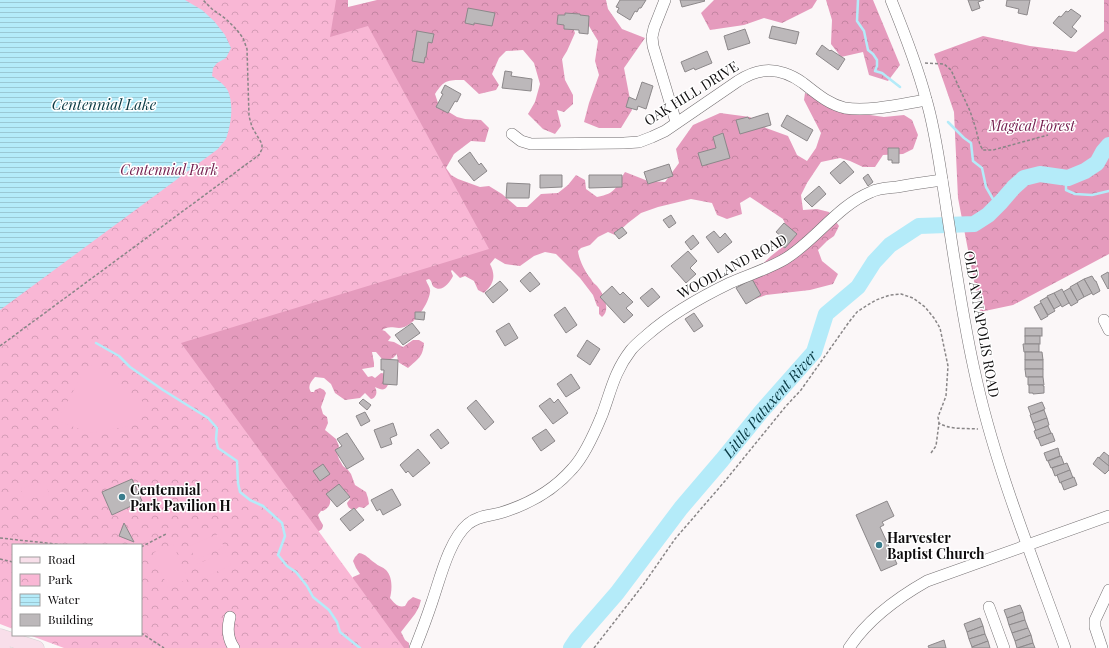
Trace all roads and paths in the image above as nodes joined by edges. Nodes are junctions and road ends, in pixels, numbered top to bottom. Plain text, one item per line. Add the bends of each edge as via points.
1 (203, 0) edge
2 (665, 0) edge
3 (891, 0) edge
4 (915, 64) junction
5 (926, 100) junction
6 (676, 122) junction
7 (512, 134) dead end
8 (1048, 135) dead end
9 (942, 180) junction
10 (0, 346) edge
11 (940, 423) junction
12 (977, 429) dead end
13 (931, 453) dead end
14 (1109, 516) edge
15 (166, 534) dead end
16 (0, 538) edge
17 (56, 544) edge
18 (1027, 544) junction
19 (142, 546) edge
20 (0, 559) edge
21 (12, 562) edge
22 (1109, 590) edge
23 (989, 607) dead end
24 (230, 617) dead end
25 (142, 634) edge
26 (0, 636) edge
27 (37, 648) edge
28 (164, 648) edge
29 (234, 648) edge
30 (416, 648) edge
31 (594, 648) edge
32 (849, 648) edge
33 (1004, 648) edge
34 (1065, 648) edge
35 (1102, 648) edge

1 - 10 path via 237,30 247,49 249,116 262,144 259,155
2 - 6 street via 652,37
3 - 4 street, OLD ANNAPOLIS ROAD
4 - 5 street, OLD ANNAPOLIS ROAD
4 - 8 path via 944,64 951,70 970,111 983,150 993,150
5 - 6 street, OAK HILL DRIVE via 882,107 846,108 832,104 789,75 764,70 738,81
5 - 9 street, OLD ANNAPOLIS ROAD
6 - 7 street, OAK HILL DRIVE via 639,142 531,144 521,141
9 - 18 street, OLD ANNAPOLIS ROAD via 981,404
9 - 30 street, WOODLAND ROAD via 872,191 844,209 786,259 729,283 696,301 643,338 615,374 602,416 574,468 529,502 476,519 462,531 447,558
11 - 12 path via 944,426
11 - 13 path via 936,446
11 - 31 path via 938,418 946,396 948,366 940,328 925,307 913,298 901,294 876,300 857,312 801,390 675,539
14 - 18 street
15 - 19 path
16 - 17 path
18 - 32 street via 915,588 878,614
18 - 34 street, OLD ANNAPOLIS ROAD
20 - 21 path
22 - 35 street via 1095,620
23 - 33 street
24 - 29 street via 228,633
25 - 28 path
26 - 27 main road

